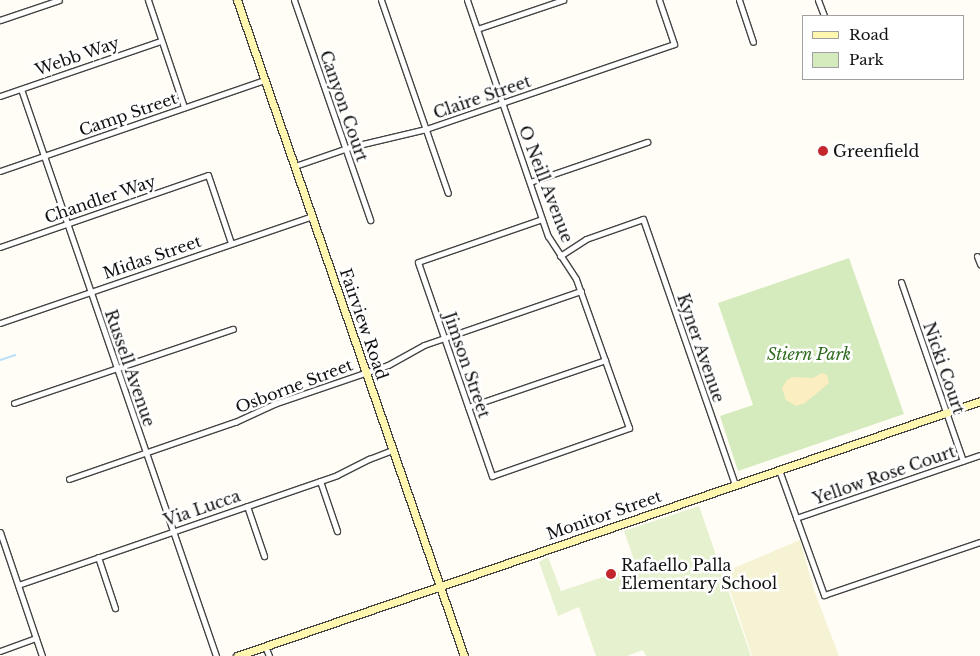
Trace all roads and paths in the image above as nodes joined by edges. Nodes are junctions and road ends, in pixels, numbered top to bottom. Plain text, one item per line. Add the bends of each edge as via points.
1 (59, 0) edge
2 (148, 0) edge
3 (237, 0) edge
4 (294, 0) edge
5 (381, 0) edge
6 (467, 0) edge
7 (563, 0) edge
8 (659, 0) edge
9 (739, 0) edge
10 (818, 0) edge
11 (824, 15) edge
12 (0, 20) edge
13 (477, 29) junction
14 (161, 40) junction
15 (753, 42) dead end
16 (265, 80) junction
17 (21, 89) junction
18 (0, 96) edge
19 (503, 103) junction
20 (184, 108) junction
21 (426, 130) junction
22 (647, 142) dead end
23 (345, 149) junction
24 (44, 156) junction
25 (295, 166) junction
26 (0, 171) edge
27 (530, 182) junction
28 (448, 193) dead end
29 (312, 216) junction
30 (542, 219) junction
31 (370, 220) dead end
32 (67, 224) junction
33 (231, 243) junction
34 (0, 247) edge
35 (560, 256) junction
36 (978, 256) dead end
37 (980, 264) edge
38 (901, 282) dead end
39 (581, 291) junction
40 (91, 292) junction
41 (0, 323) edge
42 (233, 328) dead end
43 (444, 338) junction
44 (605, 360) junction
45 (117, 368) junction
46 (366, 372) junction
47 (980, 401) edge
48 (14, 404) dead end
49 (468, 407) junction
50 (946, 412) junction
51 (393, 450) junction
52 (146, 452) junction
53 (980, 455) edge
54 (962, 461) junction
55 (779, 470) junction
56 (492, 476) joint
57 (69, 479) dead end
58 (320, 481) junction
59 (735, 485) junction
60 (247, 506) junction
61 (796, 518) junction
62 (173, 531) junction
63 (337, 531) dead end
64 (0, 532) edge
65 (980, 542) edge
66 (264, 556) dead end
67 (98, 557) junction
68 (18, 584) junction
69 (440, 586) junction
70 (115, 608) dead end
71 (36, 638) junction
72 (265, 646) junction
73 (0, 651) edge
74 (42, 656) edge
75 (216, 656) edge
76 (237, 656) edge
77 (269, 656) edge
78 (464, 656) edge

1 - 12 street
2 - 14 street
3 - 16 street, Fairview Road
4 - 23 street, Canyon Court
5 - 21 street
6 - 13 street, O Neill Avenue
7 - 13 street
8 - 19 street, Claire Street via 674,44
9 - 15 street
10 - 11 street
13 - 19 street, O Neill Avenue
14 - 17 street, Webb Way
14 - 20 street
16 - 20 street, Camp Street
16 - 25 street, Fairview Road
17 - 18 street, Webb Way
17 - 24 street, Russell Avenue
19 - 21 street, Claire Street
19 - 27 street, O Neill Avenue
20 - 24 street, Camp Street
21 - 23 street, Claire Street
21 - 28 street
22 - 27 street
23 - 25 street, Claire Street
23 - 31 street, Canyon Court
24 - 26 street, Camp Street
24 - 32 street, Russell Avenue
25 - 29 street, Fairview Road
27 - 30 street, O Neill Avenue
29 - 33 street, Midas Street
29 - 46 street, Fairview Road
30 - 35 street, O Neill Avenue
30 - 43 street, Jimson Street via 418,262
32 - 33 street, Chandler Way via 208,176
32 - 34 street, Chandler Way
32 - 40 street, Russell Avenue
33 - 40 street, Midas Street
35 - 39 street, O Neill Avenue via 571,269
35 - 59 street, Kyner Avenue via 586,239 643,219
36 - 37 street
38 - 50 street, Nicki Court
39 - 43 street, Osborne Street
39 - 44 street, O Neill Avenue
40 - 41 street, Midas Street
40 - 45 street, Russell Avenue
42 - 45 street
43 - 46 street, Osborne Street
43 - 49 street, Jimson Street
44 - 49 street
44 - 56 street, O Neill Avenue via 628,428
45 - 48 street
45 - 52 street, Russell Avenue
46 - 51 street, Fairview Road
46 - 52 street, Osborne Street
47 - 50 street, Monitor Street
49 - 56 street, Jimson Street
50 - 54 street, Nicki Court
50 - 55 street, Monitor Street
51 - 58 street, Via Lucca
51 - 69 street, Fairview Road
52 - 57 street, Osborne Street
52 - 62 street, Russell Avenue
53 - 54 street, Yellow Rose Court
54 - 61 street, Yellow Rose Court
55 - 59 street, Monitor Street
55 - 61 street
58 - 60 street, Via Lucca
58 - 63 street
59 - 69 street, Monitor Street
60 - 62 street, Via Lucca
60 - 66 street
61 - 65 street via 824,595
62 - 67 street, Via Lucca
62 - 75 street, Russell Avenue
64 - 68 street
67 - 68 street, Via Lucca
67 - 70 street
68 - 71 street
69 - 72 street, Monitor Street
69 - 78 street, Fairview Road
71 - 73 street
71 - 74 street
72 - 76 street, Monitor Street
72 - 77 street

